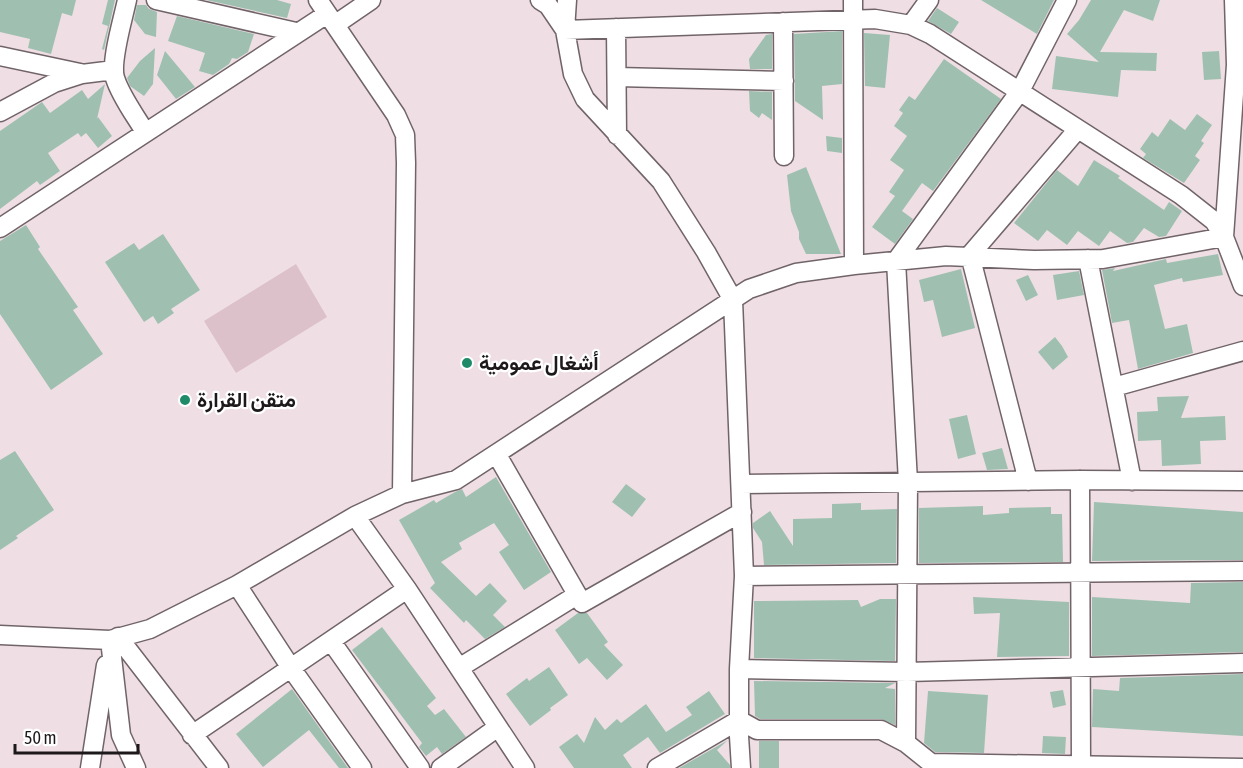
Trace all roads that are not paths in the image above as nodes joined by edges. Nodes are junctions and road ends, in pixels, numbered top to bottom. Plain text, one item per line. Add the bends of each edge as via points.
1 (127, 0) edge
2 (156, 0) edge
3 (370, 0) edge
4 (540, 0) edge
5 (567, 0) edge
6 (854, 0) edge
7 (929, 0) edge
8 (1067, 0) edge
9 (1234, 0) edge
10 (327, 13) edge
11 (854, 19) junction
12 (783, 22) junction
13 (911, 25) junction
14 (616, 28) junction
15 (565, 30) junction
16 (296, 32) junction
17 (0, 56) edge
18 (114, 70) junction
19 (82, 74) junction
20 (616, 77) junction
21 (784, 81) junction
22 (1020, 91) junction
23 (1238, 108) edge
24 (0, 112) edge
25 (1078, 129) junction
26 (145, 132) junction
27 (617, 135) junction
28 (784, 156) dead end
29 (0, 228) edge
30 (1224, 237) junction
31 (970, 255) junction
32 (1088, 259) junction
33 (896, 261) junction
34 (854, 265) junction
35 (1243, 286) edge
36 (733, 300) junction
37 (1243, 351) edge
38 (1114, 387) junction
39 (497, 455) junction
40 (1080, 480) junction
41 (1028, 481) junction
42 (1132, 481) junction
43 (1243, 481) edge
44 (908, 482) junction
45 (741, 484) junction
46 (402, 494) junction
47 (742, 512) junction
48 (355, 516) junction
49 (1243, 571) edge
50 (1080, 574) junction
51 (908, 575) junction
52 (744, 576) junction
53 (237, 585) junction
54 (407, 589) junction
55 (577, 595) junction
56 (0, 635) edge
57 (114, 638) junction
58 (331, 641) junction
59 (1243, 663) edge
60 (1080, 666) junction
61 (291, 668) junction
62 (459, 668) junction
63 (739, 669) junction
64 (907, 672) junction
65 (739, 720) junction
66 (498, 728) junction
67 (192, 735) junction
68 (906, 742) junction
69 (995, 766) edge
70 (1081, 767) edge
71 (90, 768) edge
72 (135, 768) edge
73 (219, 768) edge
74 (362, 768) edge
75 (420, 768) edge
76 (441, 768) edge
77 (525, 768) edge
78 (657, 768) edge
79 (741, 768) edge
80 (1166, 768) edge
81 (1243, 768) edge

1 - 18 street
2 - 16 street
3 - 10 street
4 - 15 street
5 - 15 street
6 - 11 street
7 - 13 street
8 - 22 street
9 - 23 street
10 - 16 street
10 - 46 street via 396,115 405,135
11 - 12 street
11 - 13 street
11 - 34 street
12 - 14 street
12 - 21 street
13 - 22 street
14 - 15 street
14 - 20 street
15 - 27 street via 573,75 585,99
16 - 26 street
17 - 19 street
18 - 19 street
18 - 26 street via 120,91
19 - 24 street via 54,82
20 - 21 street
20 - 27 street
21 - 28 street
22 - 25 street
22 - 33 street
23 - 30 street
25 - 30 street via 1181,195 1214,220
25 - 31 street
26 - 29 street
27 - 36 street via 661,181
30 - 32 street
30 - 35 street
31 - 32 street
31 - 33 street
31 - 41 street
32 - 38 street
33 - 34 street
33 - 44 street
34 - 36 street via 796,273 749,289
36 - 39 street
36 - 45 street
37 - 38 street
38 - 42 street
39 - 46 street via 456,480
39 - 55 street
40 - 41 street
40 - 42 street
40 - 50 street
41 - 44 street
42 - 43 street
44 - 45 street
44 - 51 street
45 - 47 street
46 - 48 street
47 - 52 street
47 - 55 street via 582,603
48 - 53 street
48 - 54 street
49 - 50 street
50 - 51 street
50 - 60 street
51 - 52 street
51 - 64 street
52 - 63 street
53 - 57 street via 161,626
53 - 61 street
54 - 58 street
54 - 62 street
55 - 62 street
56 - 57 street
57 - 67 street
57 - 71 street
57 - 72 street via 121,735
58 - 61 street
58 - 75 street
59 - 60 street
60 - 64 street
60 - 70 street
61 - 67 street
61 - 74 street
62 - 66 street
63 - 64 street
63 - 65 street
64 - 68 street
65 - 68 street via 757,730 881,730
65 - 78 street
65 - 79 street
66 - 76 street
66 - 77 street
67 - 73 street
68 - 69 street via 932,763
69 - 70 street
70 - 80 street
80 - 81 street

